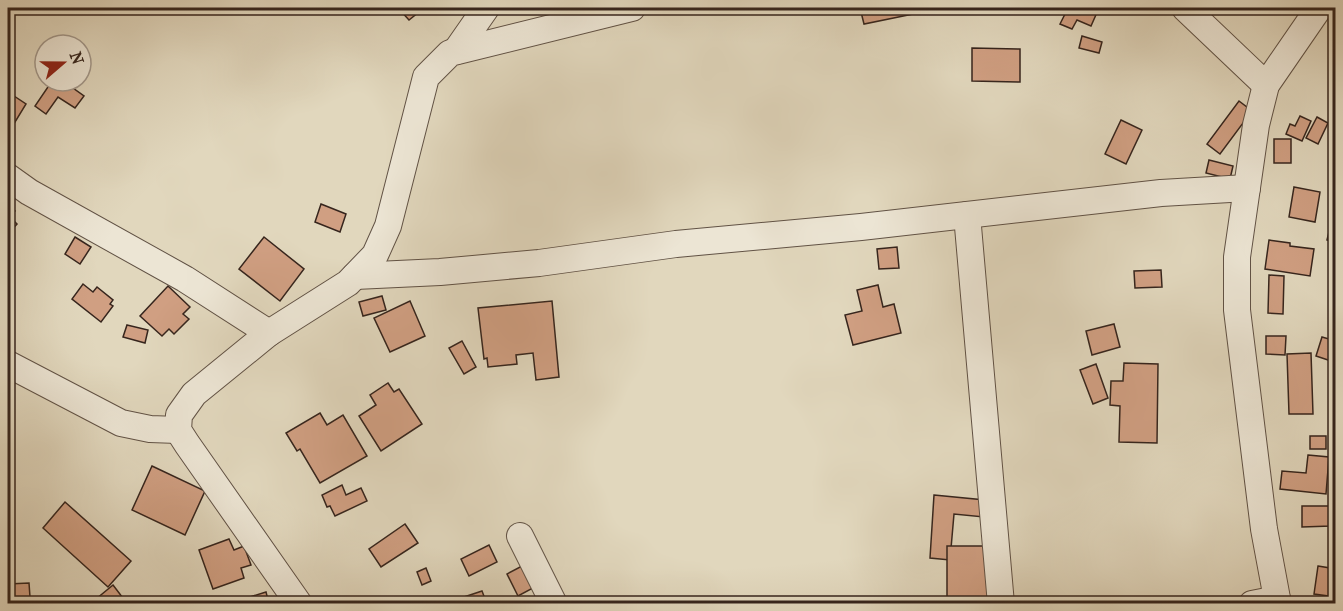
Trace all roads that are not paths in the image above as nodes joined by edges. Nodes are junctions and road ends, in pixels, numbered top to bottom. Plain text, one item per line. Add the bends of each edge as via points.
1 (486, 8) edge
2 (632, 8) edge
3 (1185, 8) edge
4 (1318, 8) edge
5 (456, 51) junction
6 (1266, 85) junction
7 (8, 177) edge
8 (1247, 188) junction
9 (967, 215) junction
10 (355, 276) junction
11 (269, 333) junction
12 (8, 364) edge
13 (178, 430) junction
14 (520, 536) dead end
15 (1277, 601) edge
16 (299, 603) edge
17 (554, 603) edge
18 (1001, 603) edge
19 (1252, 603) edge

1 - 5 street
2 - 5 street
3 - 6 street
4 - 6 street
5 - 10 street via 426,77 388,226 375,255
6 - 8 street
7 - 11 street
8 - 9 street via 1161,193
8 - 15 street via 1237,257 1237,310 1264,529
9 - 10 street via 675,244 539,263
9 - 18 street
10 - 11 street
11 - 13 street via 194,394 179,415
12 - 13 street via 121,423
13 - 16 street
14 - 17 street
15 - 19 street

